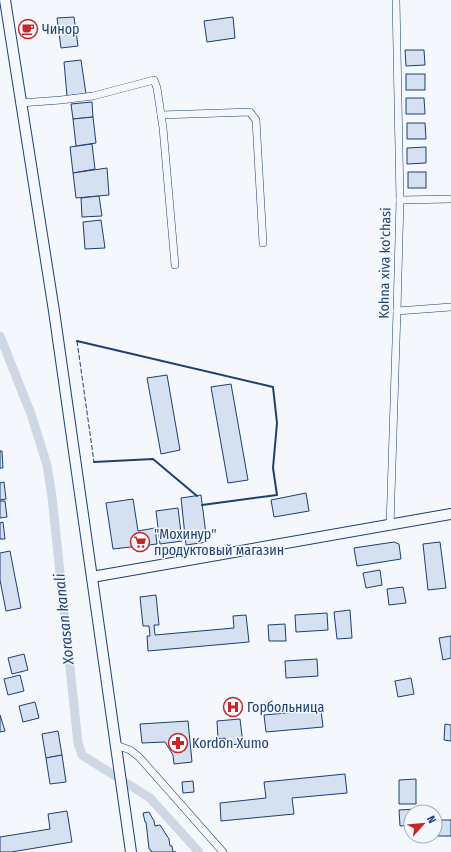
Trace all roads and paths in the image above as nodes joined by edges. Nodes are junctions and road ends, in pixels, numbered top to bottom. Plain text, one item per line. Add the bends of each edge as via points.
1 (5, 0) edge
2 (396, 0) edge
3 (20, 103) junction
4 (161, 114) junction
5 (400, 200) junction
6 (451, 200) edge
7 (263, 243) dead end
8 (175, 265) dead end
9 (451, 307) edge
10 (397, 311) junction
11 (451, 514) edge
12 (390, 526) junction
13 (92, 577) junction
14 (116, 746) junction
15 (131, 852) edge
16 (223, 852) edge

1 - 3 main road
2 - 5 street, Kohna xiva ko'chasi
3 - 4 street via 93,96 154,80
3 - 13 main road via 54,311
4 - 7 street via 250,112 256,120
4 - 8 street
5 - 6 street
5 - 10 street, Kohna xiva ko'chasi
9 - 10 street
10 - 12 street, Kohna xiva ko'chasi
11 - 12 main road
12 - 13 main road
13 - 14 main road
14 - 15 main road
14 - 16 street via 130,750 139,757

